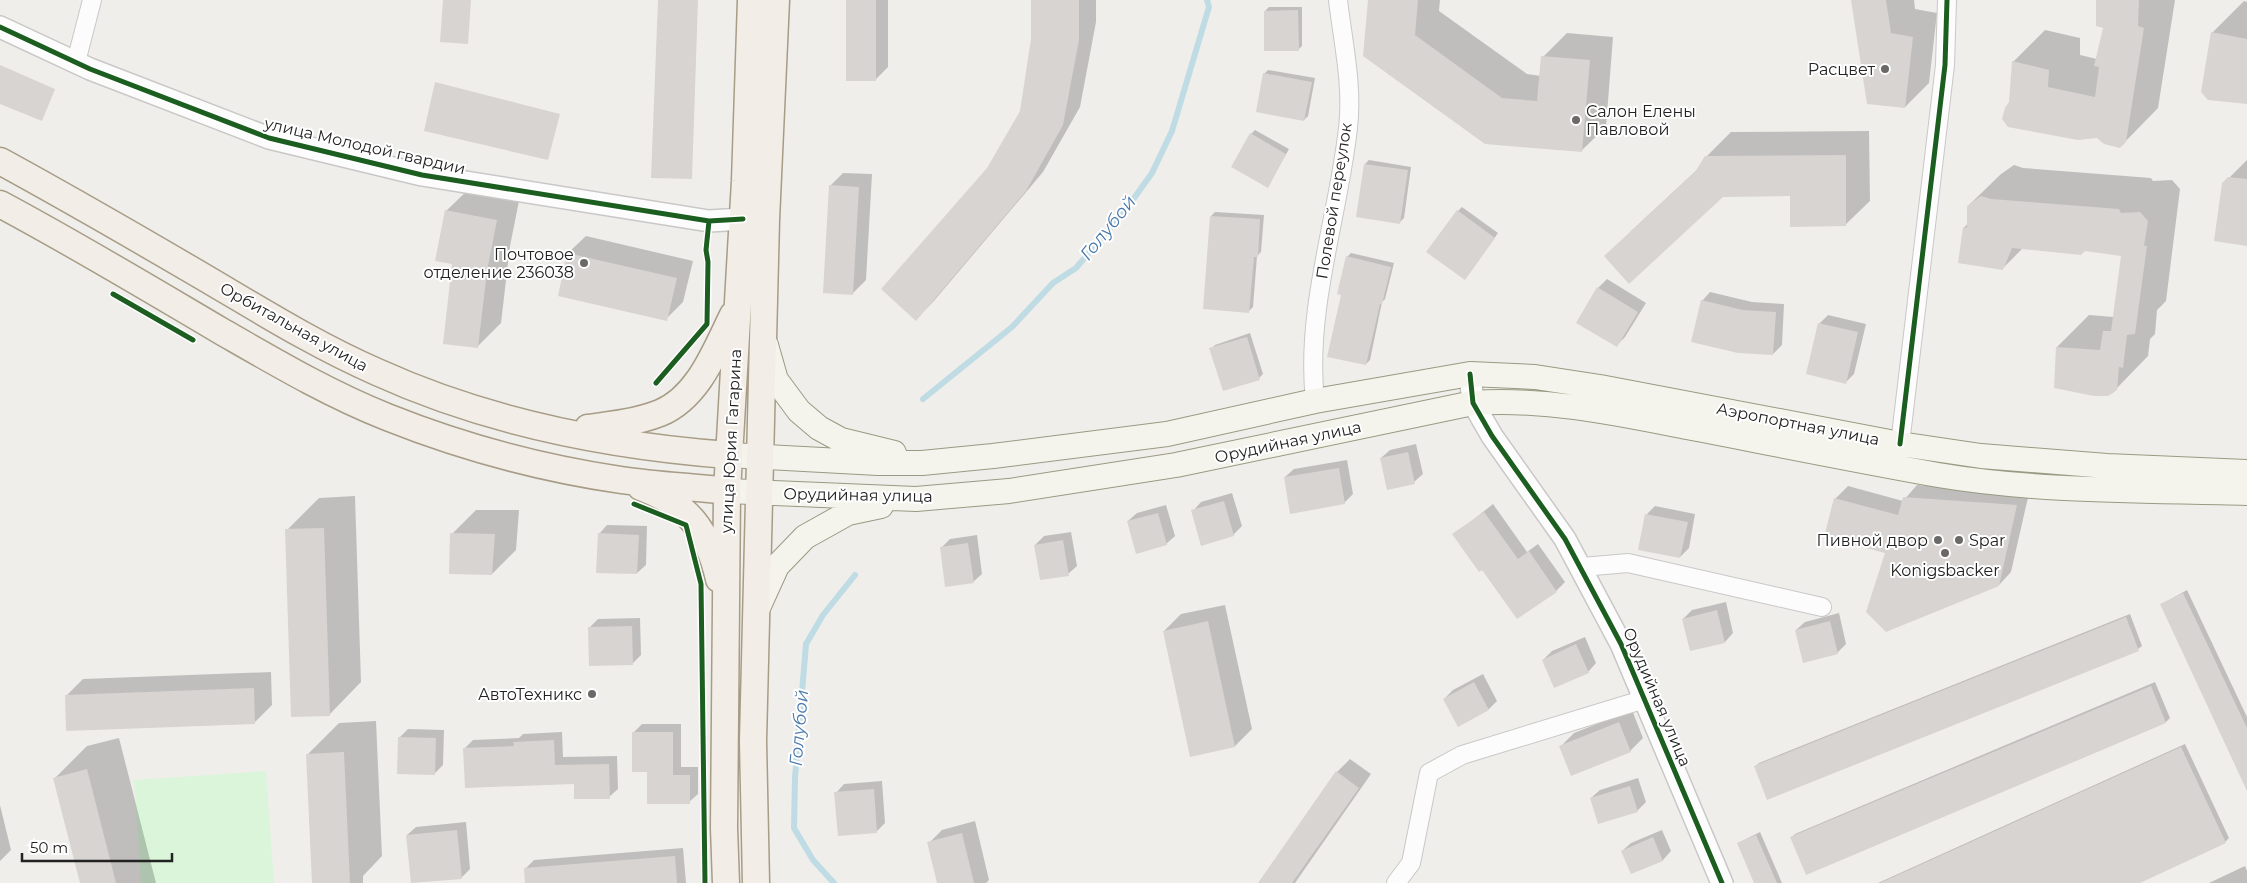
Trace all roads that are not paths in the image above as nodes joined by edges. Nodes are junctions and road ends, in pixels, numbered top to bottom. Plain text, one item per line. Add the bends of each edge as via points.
1 (92, 0) edge
2 (751, 0) edge
3 (776, 0) edge
4 (1338, 0) edge
5 (1947, 0) edge
6 (0, 27) edge
7 (76, 62) junction
8 (0, 161) edge
9 (0, 204) edge
10 (743, 219) junction
11 (738, 306) junction
12 (763, 338) junction
13 (1470, 374) junction
14 (1315, 402) junction
15 (1473, 403) junction
16 (559, 432) junction
17 (1900, 444) junction
18 (729, 455) junction
19 (761, 456) junction
20 (922, 462) junction
21 (2247, 472) edge
22 (621, 480) junction
23 (727, 491) junction
24 (760, 493) junction
25 (2247, 493) edge
26 (916, 499) junction
27 (1582, 568) junction
28 (1822, 607) dead end
29 (757, 610) junction
30 (726, 612) junction
31 (1645, 700) junction
32 (726, 883) edge
33 (756, 883) edge
34 (1396, 883) edge
35 (1722, 883) edge

1 - 7 street
2 - 10 main road, улица Юрия Гагарина
3 - 12 main road, улица Юрия Гагарина
4 - 14 street, Полевой переулок via 1350,82 1348,128 1317,302 1312,374
5 - 17 street via 1944,66
6 - 7 street, улица Молодой гвардии
7 - 10 street, улица Молодой гвардии via 269,138 422,175 709,221
8 - 16 main road, Орбитальная улица via 330,350 424,392
9 - 22 main road via 343,398 441,437 495,454
10 - 11 main road, улица Юрия Гагарина
11 - 16 main road via 708,365 675,404 661,412 624,423
11 - 18 main road, улица Юрия Гагарина
12 - 19 main road, улица Юрия Гагарина
12 - 20 main road via 776,380 799,411 819,428 841,440
13 - 14 main road, Орудийная улица
13 - 15 street
13 - 17 main road, Аэропортная улица via 1535,377 1600,387
14 - 20 main road, Орудийная улица via 1167,434
15 - 25 main road, Аэропортная улица via 1539,402 1594,409 1972,480
15 - 26 main road, Орудийная улица via 1176,465 1009,491
15 - 27 street, Орудийная улица
16 - 18 main road, Орбитальная улица
17 - 21 main road, Аэропортная улица via 2032,461
18 - 19 main road, Орудийная улица
18 - 23 main road, улица Юрия Гагарина
19 - 20 main road, Орудийная улица via 878,463
19 - 24 main road, улица Юрия Гагарина
22 - 23 main road
22 - 30 main road via 686,512 702,531 714,556
23 - 24 main road, Орудийная улица
23 - 30 main road, улица Юрия Гагарина
24 - 26 main road, Орудийная улица
24 - 29 main road, улица Юрия Гагарина
26 - 29 main road via 848,513 805,537 777,566
27 - 28 street via 1628,563
27 - 31 street, Орудийная улица via 1622,644
29 - 33 main road, улица Юрия Гагарина via 753,741
30 - 32 main road, улица Юрия Гагарина
31 - 34 street, Орудийная улица via 1462,755 1429,773 1411,863
31 - 35 street, Орудийная улица

